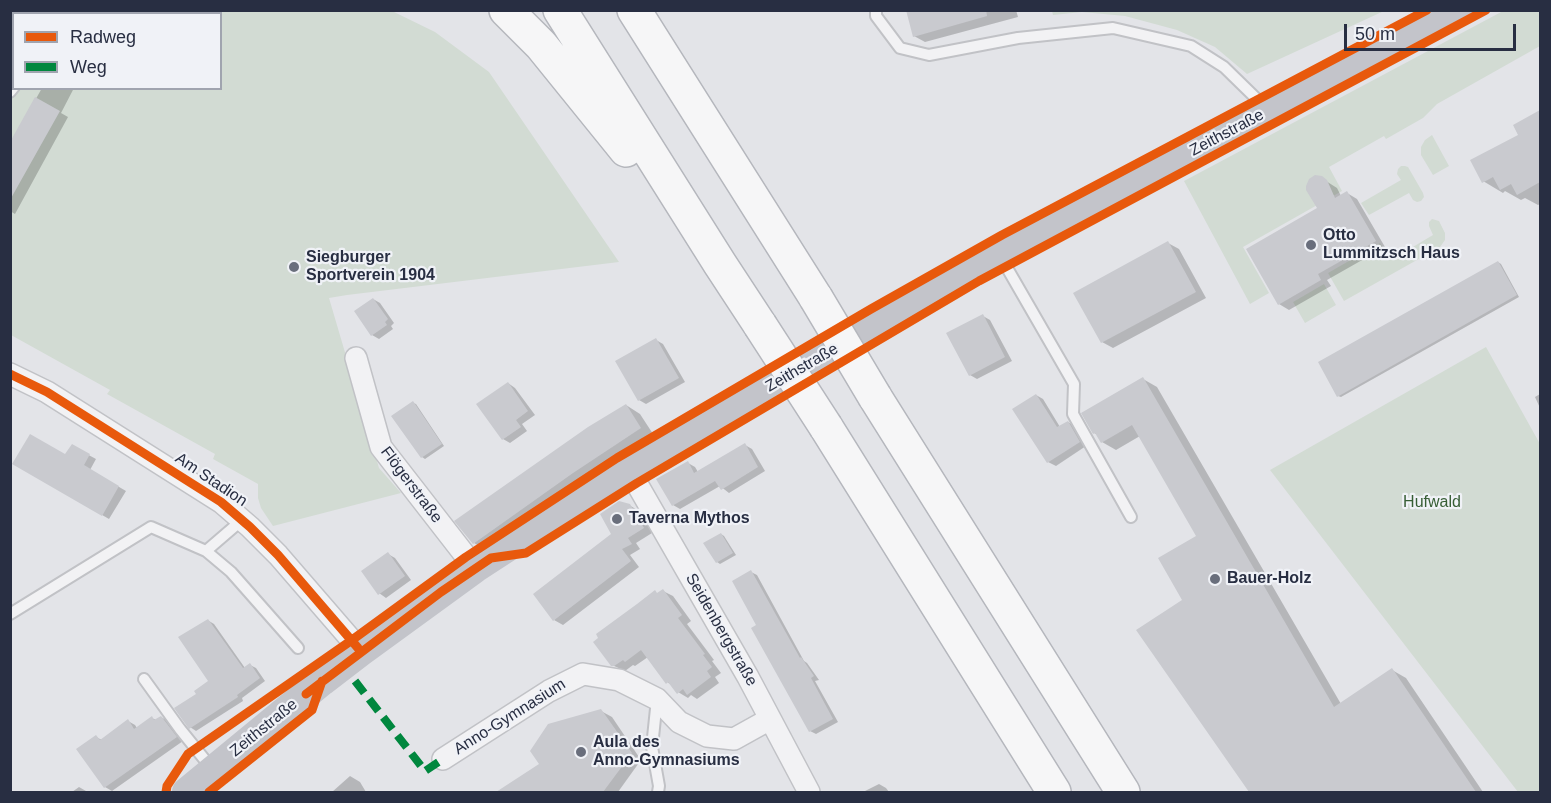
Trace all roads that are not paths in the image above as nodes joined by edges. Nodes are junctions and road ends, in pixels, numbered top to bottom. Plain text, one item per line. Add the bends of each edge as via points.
1 (506, 10) edge
2 (560, 10) edge
3 (634, 10) edge
4 (876, 10) edge
5 (1459, 10) edge
6 (1269, 111) junction
7 (999, 254) junction
8 (720, 264) junction
9 (356, 358) dead end
10 (10, 374) edge
11 (629, 470) junction
12 (1131, 517) dead end
13 (242, 519) junction
14 (206, 552) junction
15 (475, 568) junction
16 (10, 614) edge
17 (298, 648) dead end
18 (361, 651) junction
19 (144, 679) dead end
20 (657, 699) junction
21 (770, 719) junction
22 (443, 759) dead end
23 (204, 784) edge
24 (658, 792) edge
25 (809, 792) edge
26 (1054, 792) edge
27 (1122, 792) edge

1 - 8 highway via 541,45 620,141 648,183
2 - 8 highway
3 - 27 highway, bridge
4 - 6 lane via 876,16 900,48 929,55 1018,38 1113,28 1191,46 1224,67
5 - 6 street, Zeithstraße
6 - 7 street, Zeithstraße
7 - 11 street, Zeithstraße
7 - 12 lane via 1074,384 1073,414
8 - 26 highway, bridge
9 - 15 street, Flögerstraße via 381,447
10 - 13 street, Am Stadion via 56,398
11 - 15 street, Zeithstraße
11 - 21 street, Seidenbergstraße
13 - 14 lane
13 - 18 street, Am Stadion
14 - 16 lane via 151,527
14 - 17 lane via 231,572
15 - 18 street, Zeithstraße
18 - 23 street, Zeithstraße
19 - 23 lane via 180,729
20 - 21 street, Anno-Gymnasium via 679,722 707,736 734,740
20 - 22 street, Anno-Gymnasium via 619,680 583,674 549,691
20 - 24 lane via 652,747
21 - 25 street, Seidenbergstraße

